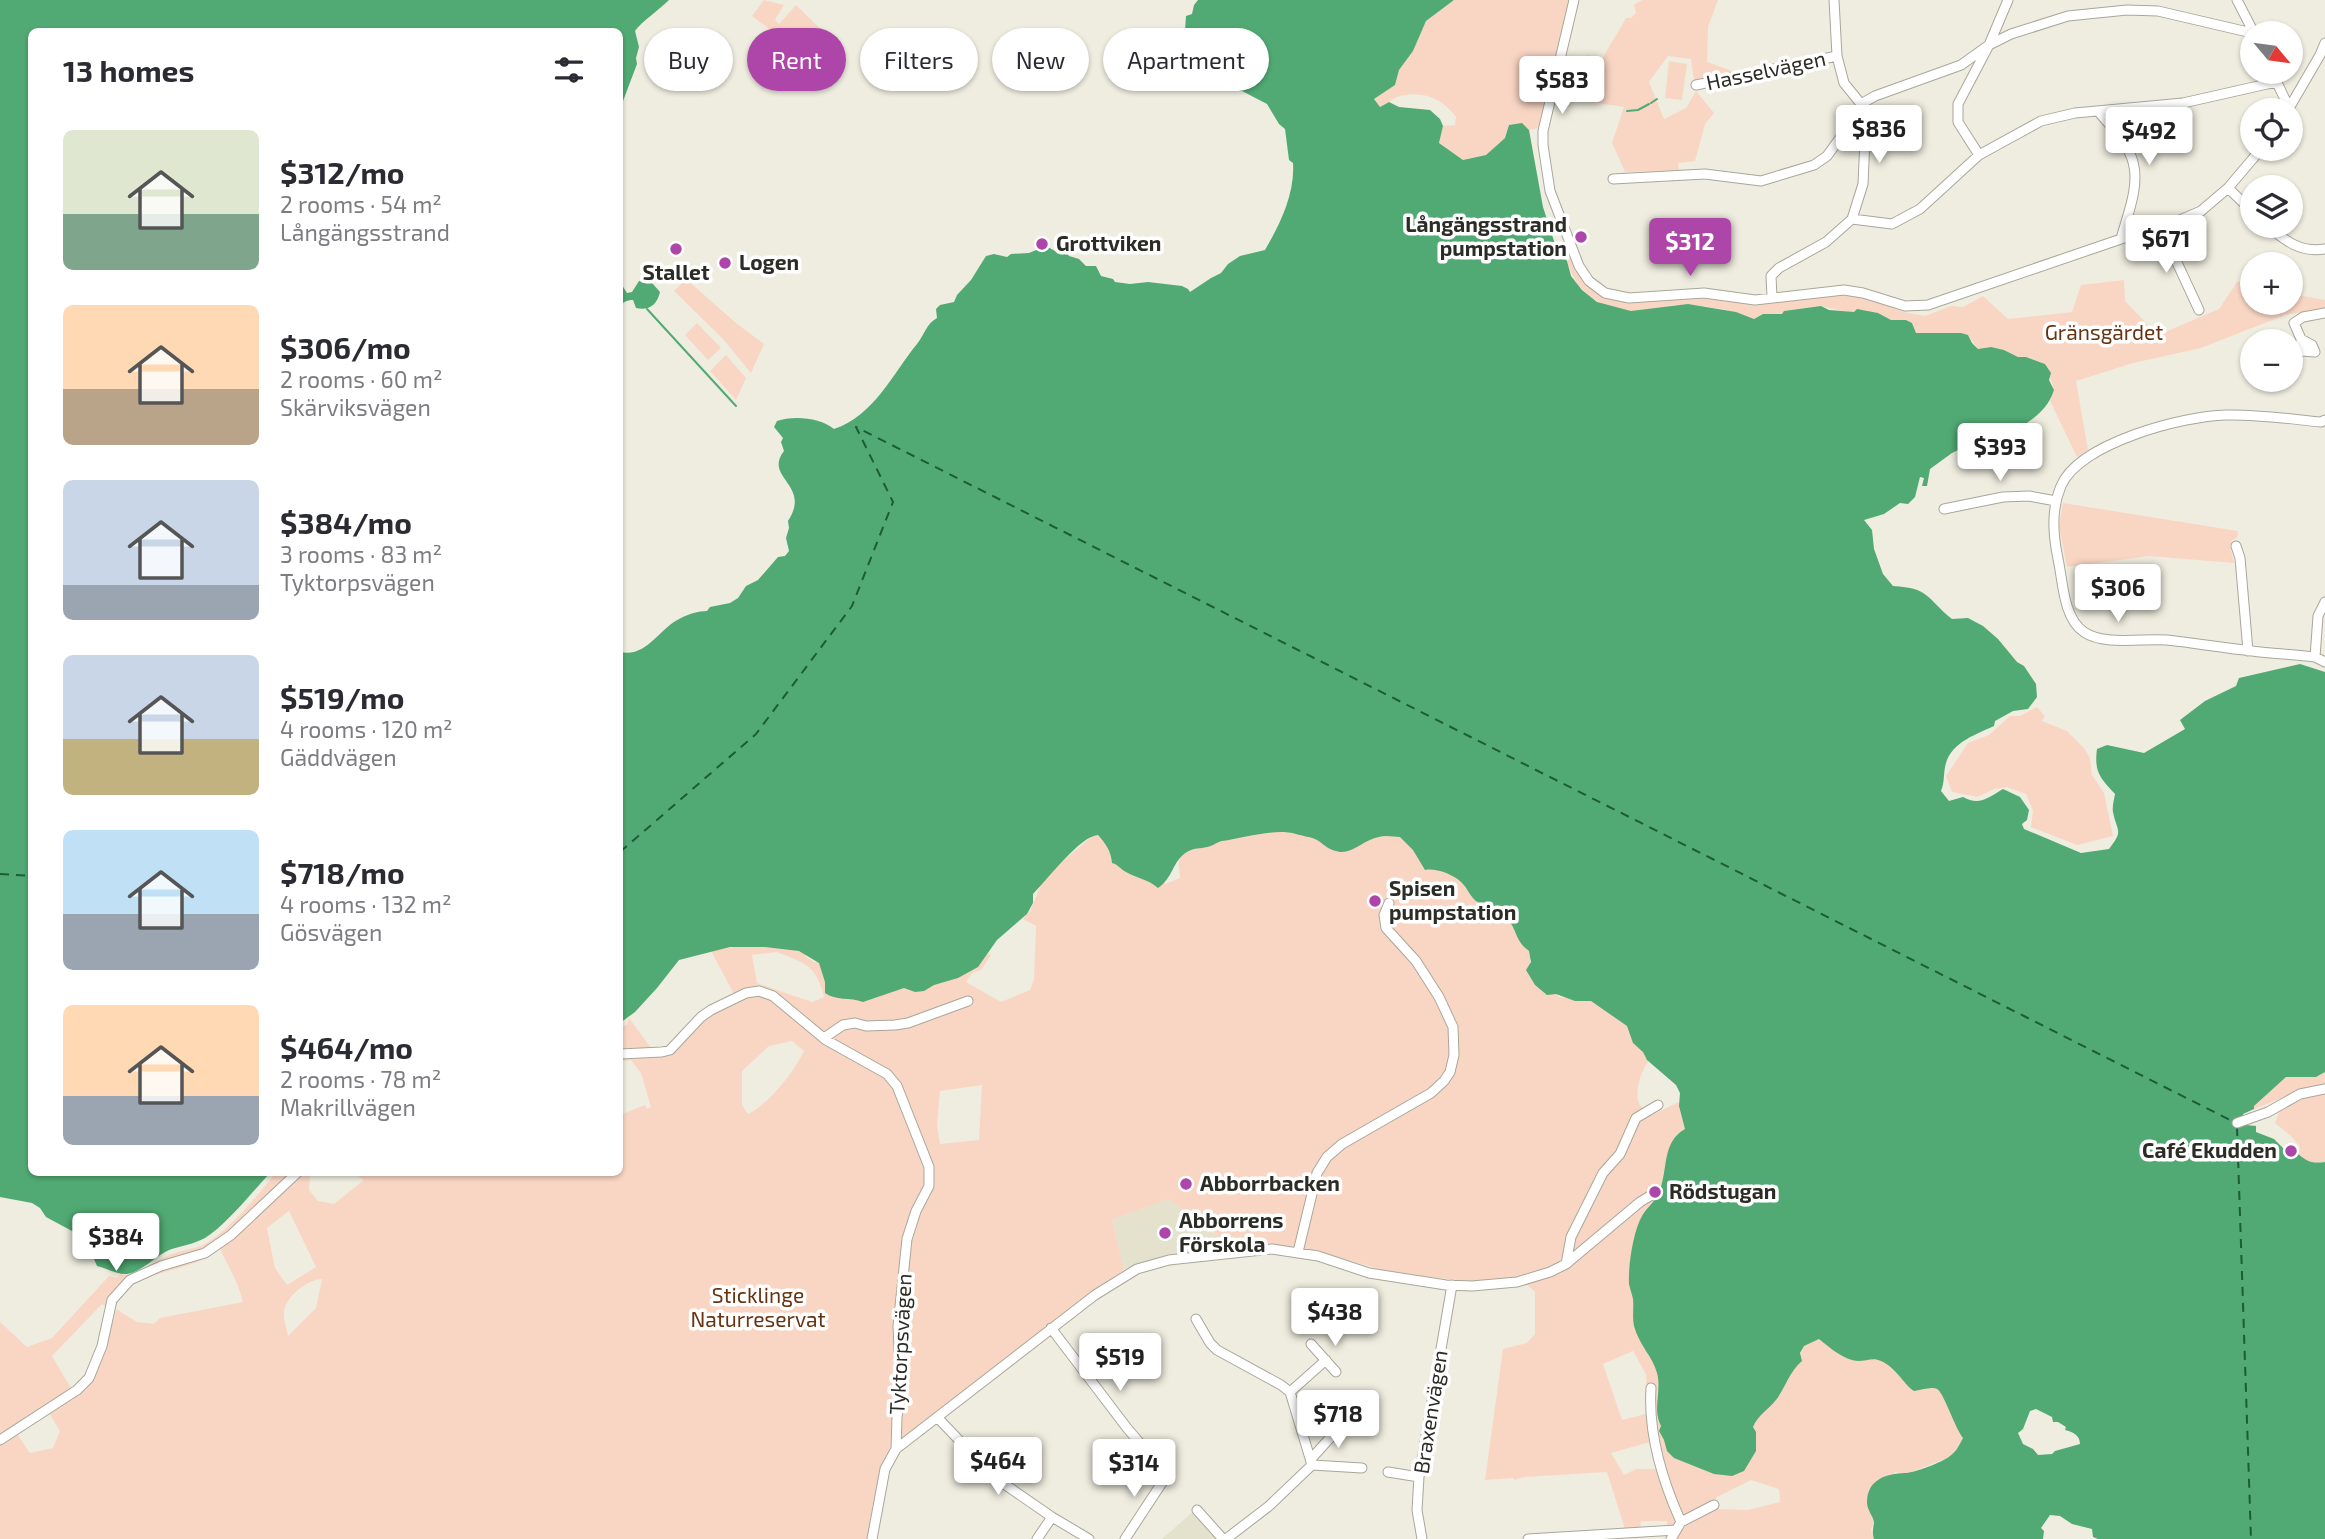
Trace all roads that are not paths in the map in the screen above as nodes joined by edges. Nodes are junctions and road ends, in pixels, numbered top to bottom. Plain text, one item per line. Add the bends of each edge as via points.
1 (1574, 0) edge
2 (1834, 0) edge
3 (2008, 0) edge
4 (2152, 0) edge
5 (2237, 0) edge
6 (2158, 11) junction
7 (2247, 21) edge
8 (2240, 30) edge
9 (2325, 43) edge
10 (1989, 45) junction
11 (1837, 56) junction
12 (2323, 57) edge
13 (2267, 84) edge
14 (1696, 85) dead end
15 (2296, 98) edge
16 (1861, 104) junction
17 (2098, 111) junction
18 (1979, 155) junction
19 (2250, 161) edge
20 (1613, 179) dead end
21 (2228, 188) junction
22 (2240, 200) edge
23 (1852, 219) junction
24 (2161, 228) junction
25 (2282, 238) edge
26 (2121, 239) junction
27 (2325, 249) edge
28 (1772, 297) junction
29 (2199, 310) dead end
30 (2325, 313) edge
31 (2297, 329) edge
32 (2325, 420) edge
33 (2056, 501) junction
34 (1944, 509) dead end
35 (2236, 546) dead end
36 (2325, 602) edge
37 (2248, 651) junction
38 (2315, 657) junction
39 (2325, 662) edge
40 (1389, 903) dead end
41 (968, 1001) dead end
42 (824, 1038) junction
43 (623, 1054) edge
44 (2325, 1088) edge
45 (1658, 1105) dead end
46 (2237, 1123) dead end
47 (294, 1176) edge
48 (1650, 1196) dead end
49 (1298, 1252) junction
50 (1566, 1264) junction
51 (1452, 1285) junction
52 (1196, 1319) dead end
53 (1051, 1328) junction
54 (1311, 1344) dead end
55 (1326, 1360) junction
56 (1336, 1372) dead end
57 (1651, 1388) dead end
58 (1290, 1392) junction
59 (938, 1418) junction
60 (1347, 1419) dead end
61 (0, 1440) edge
62 (896, 1449) junction
63 (1312, 1462) junction
64 (1362, 1468) dead end
65 (1388, 1472) dead end
66 (1419, 1477) junction
67 (1714, 1504) dead end
68 (1197, 1510) dead end
69 (1052, 1517) junction
70 (1676, 1530) edge
71 (872, 1539) edge
72 (1037, 1539) edge
73 (1089, 1539) edge
74 (1125, 1539) edge
75 (1224, 1539) edge
76 (1422, 1539) edge
77 (1528, 1539) edge

1 - 28 street via 1543,145 1550,191 1589,281 1605,293 1629,298 1690,293 1755,300
2 - 11 street
3 - 10 street
4 - 6 street
5 - 7 street
6 - 8 street
6 - 10 street via 2068,16
9 - 12 street
10 - 16 street via 1961,65
10 - 18 street via 1958,104 1958,122
11 - 14 street, Hasselvägen
11 - 16 street via 1844,83
12 - 15 street
13 - 17 street via 2183,103
16 - 20 street via 1827,156 1814,165 1761,181 1705,174
16 - 23 street via 1866,116 1863,184
17 - 18 street via 2041,121
17 - 26 street via 2126,147 2136,174
18 - 23 street via 1920,209 1892,224
19 - 21 street
21 - 22 street
21 - 24 street via 2201,211
23 - 28 street via 1826,242 1779,268 1771,276
24 - 26 street
24 - 29 street
25 - 27 street via 2299,248
26 - 28 street via 1928,305 1905,306 1844,290
30 - 31 street via 2303,317 2294,323
32 - 33 street via 2225,415 2169,424 2128,437 2084,459 2062,484
33 - 34 street via 2016,496
33 - 37 street via 2054,537 2068,607 2085,633 2103,639 2166,640
35 - 37 street
36 - 38 street via 2318,616
37 - 38 street
38 - 39 street
40 - 49 street via 1384,915 1386,928 1416,961 1453,1027 1450,1072 1431,1093 1327,1157 1318,1173
41 - 42 street via 895,1026 844,1025
42 - 43 street, Tyktorpsvägen via 773,996 759,991 711,1010 670,1049
42 - 62 street, Tyktorpsvägen via 887,1074 897,1086 929,1167 929,1186 912,1223 906,1252 898,1326 901,1392
44 - 46 street via 2300,1094
45 - 50 street via 1636,1118 1620,1154 1603,1173 1571,1237
47 - 61 street via 205,1253 130,1280 112,1300 89,1378
48 - 50 street
49 - 51 street via 1369,1273
49 - 53 street via 1242,1251 1148,1266 1095,1294
50 - 51 street via 1517,1282
51 - 66 street, Braxenvägen
52 - 58 street via 1217,1350
53 - 59 street
53 - 74 street via 1167,1475
54 - 55 street
55 - 56 street
55 - 58 street
57 - 70 street via 1653,1438
58 - 63 street
59 - 62 street
59 - 69 street via 994,1477
60 - 63 street
62 - 71 street via 885,1469
63 - 64 street
63 - 75 street via 1269,1506
65 - 66 street
66 - 76 street, Braxenvägen via 1417,1510
67 - 70 street
68 - 75 street
69 - 72 street
69 - 73 street
70 - 77 street

